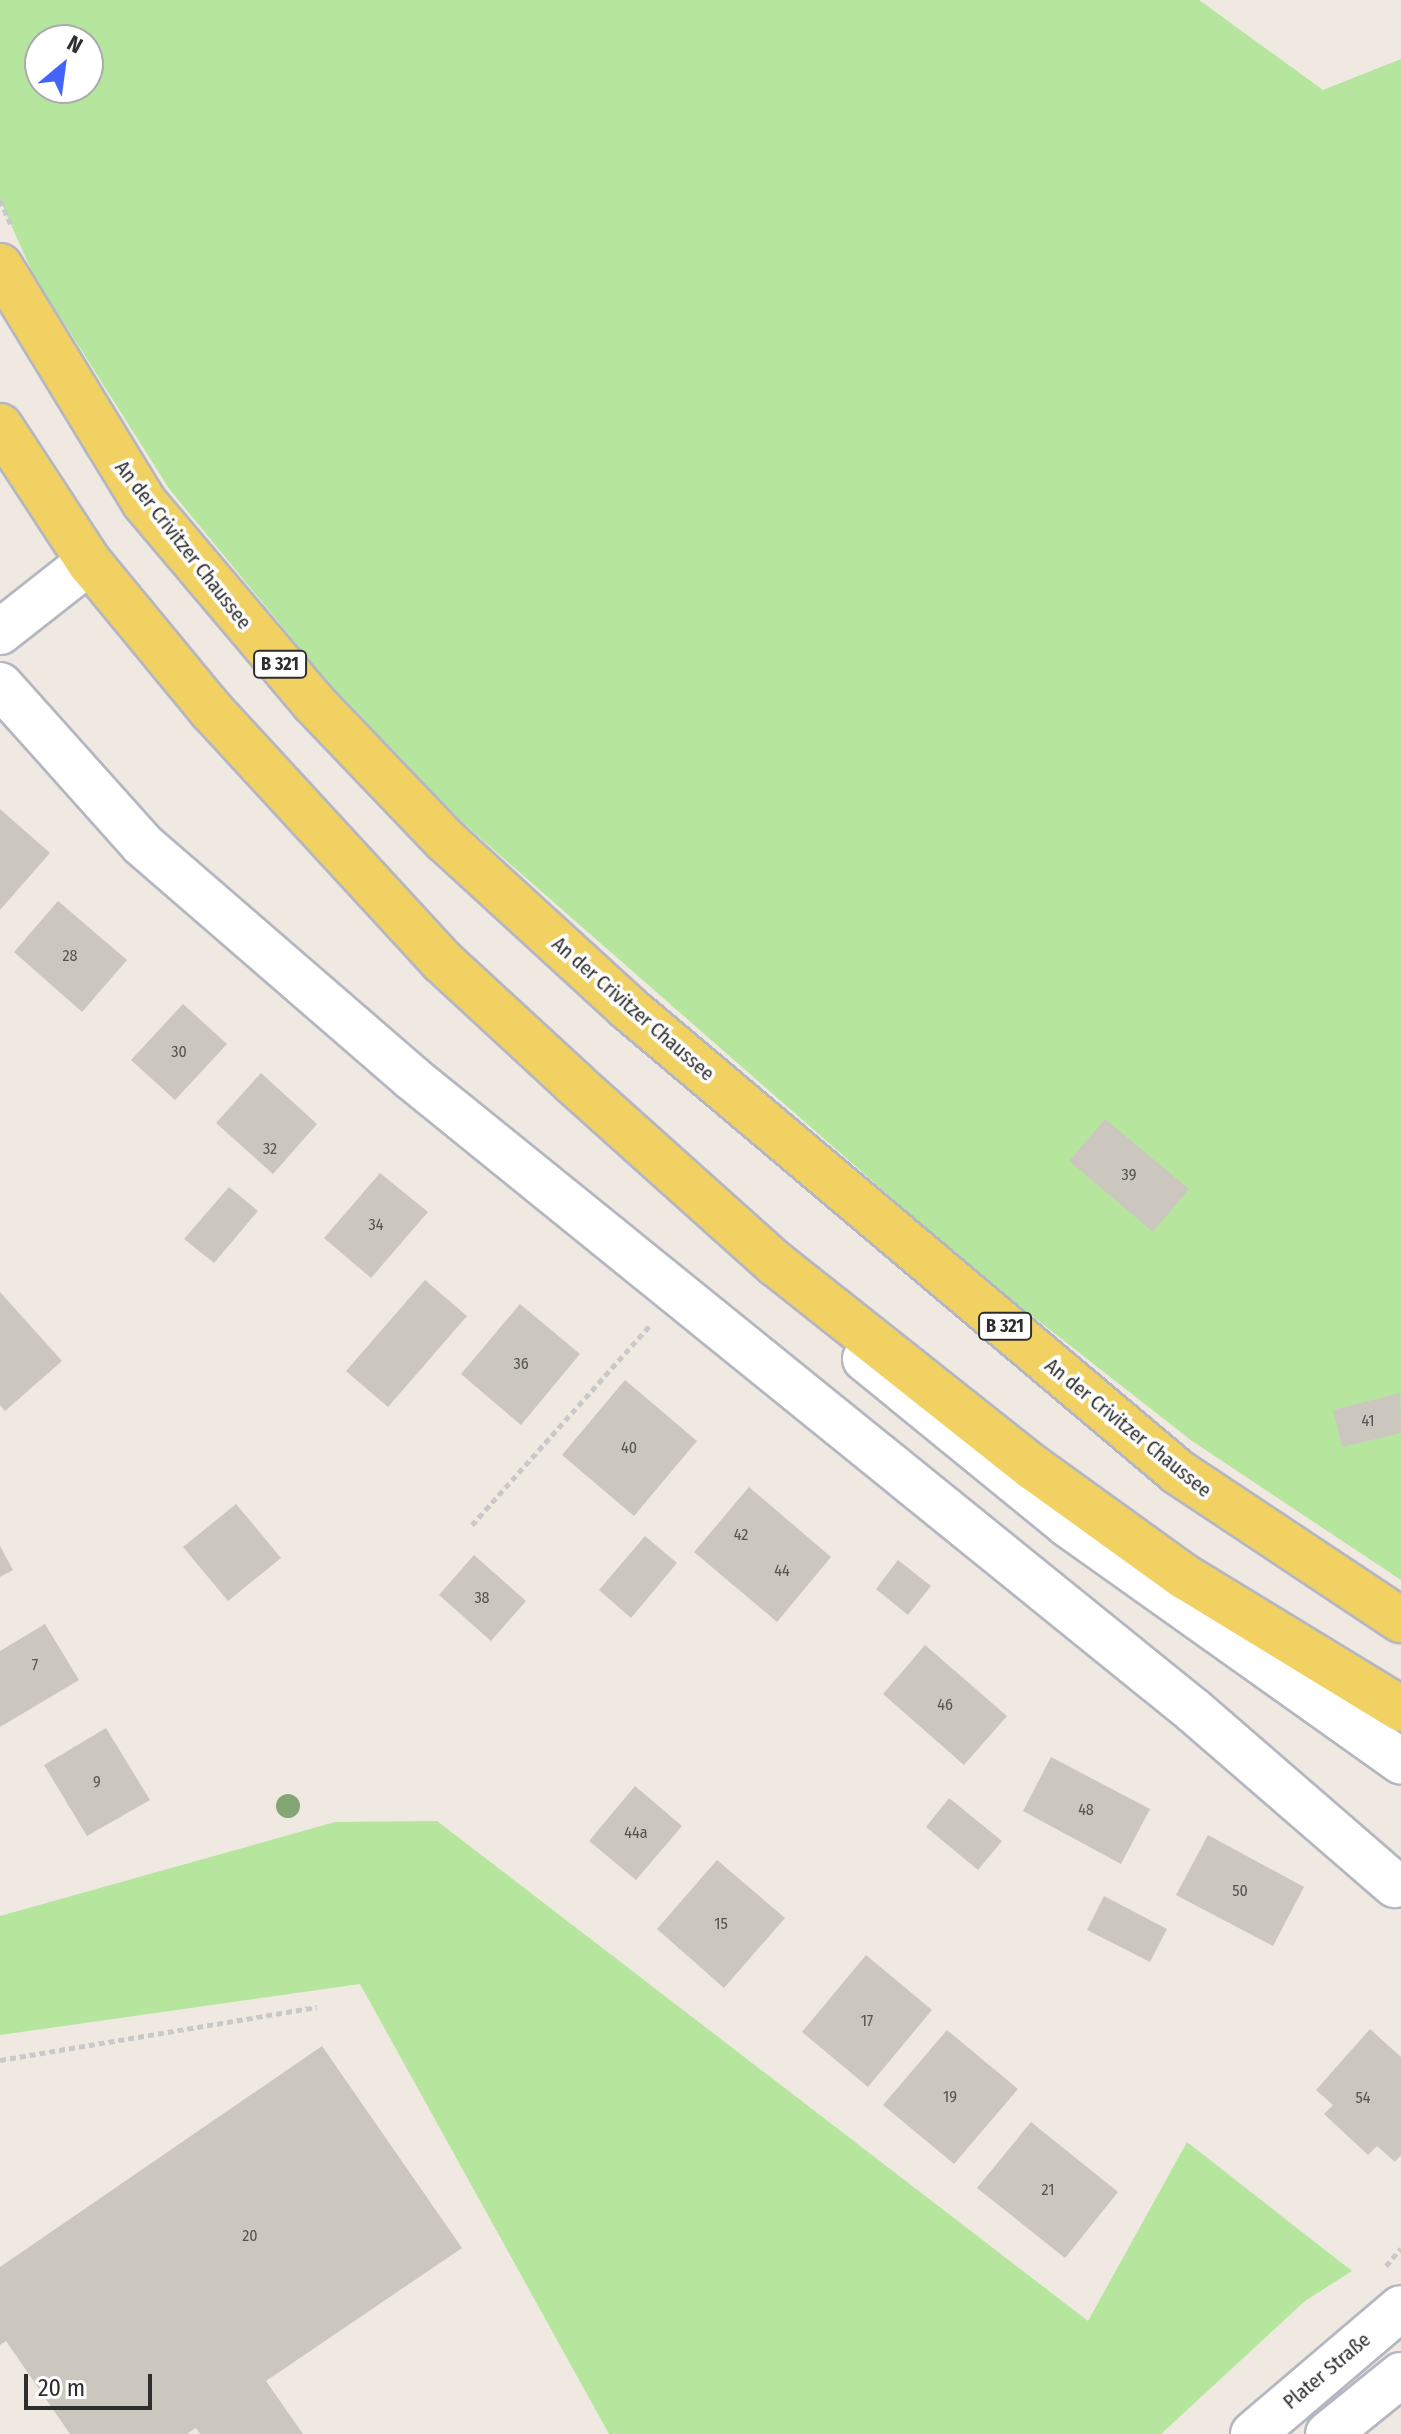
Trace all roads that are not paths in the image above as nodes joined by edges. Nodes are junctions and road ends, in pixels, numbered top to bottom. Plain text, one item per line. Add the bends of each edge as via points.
1 (8, 251) edge
2 (0, 426) edge
3 (89, 562) junction
4 (0, 632) edge
5 (0, 685) edge
6 (776, 1264) junction
7 (1401, 1620) edge
8 (1401, 1709) edge
9 (1401, 1761) edge
10 (1395, 1885) dead end
11 (1401, 2308) edge
12 (1401, 2375) edge
13 (1253, 2434) edge
14 (1328, 2434) edge

1 - 7 main road, An der Crivitzer Chaussee / B 321 via 144,502 313,702 446,841 627,1007 1178,1472
2 - 3 main road
3 - 4 street
3 - 6 main road via 212,711 442,961
5 - 10 street via 142,844 412,1078 1194,1711
6 - 8 main road via 1035,1469 1185,1577
6 - 9 street via 873,1368 967,1446
11 - 13 street, Plater Straße
12 - 14 street

